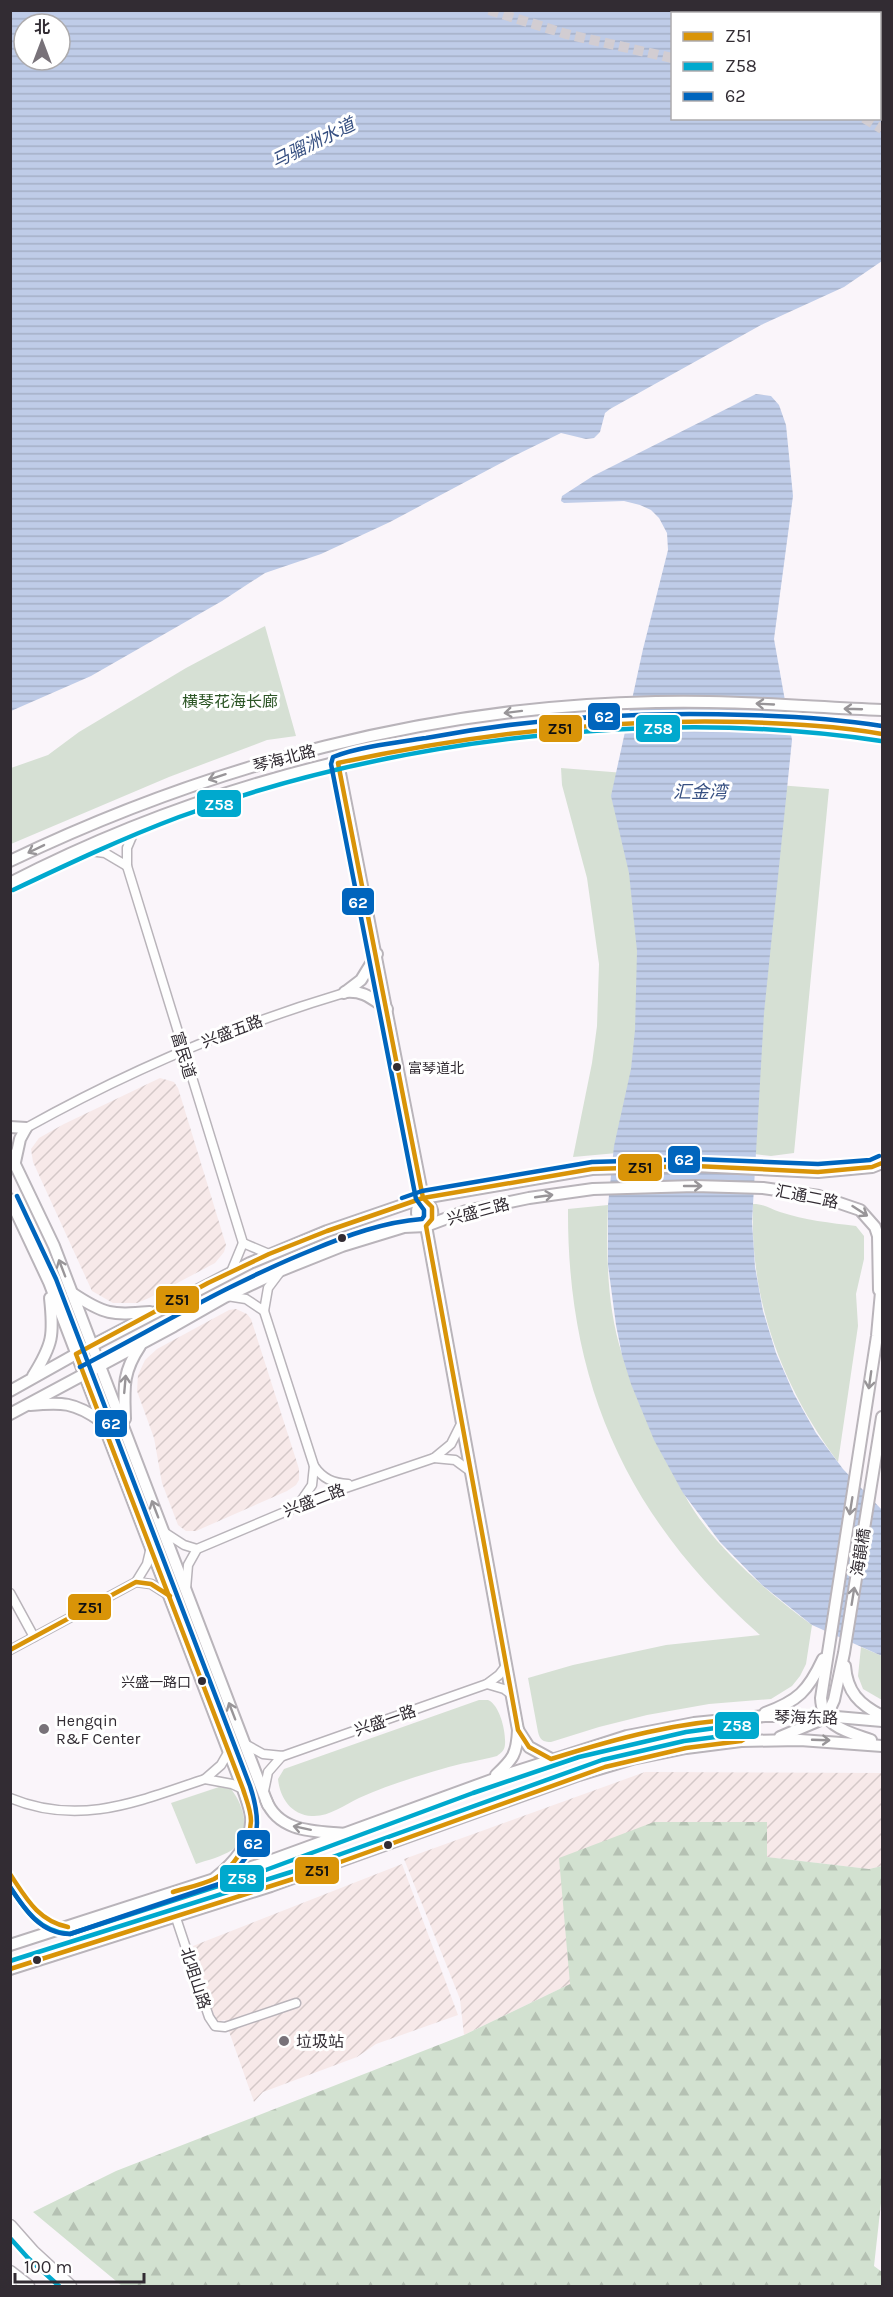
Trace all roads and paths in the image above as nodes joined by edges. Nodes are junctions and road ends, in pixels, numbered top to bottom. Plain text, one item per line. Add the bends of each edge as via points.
1 (882, 710) edge
2 (882, 734) edge
3 (338, 763) junction
4 (136, 827) junction
5 (81, 850) junction
6 (10, 861) edge
7 (127, 866) junction
8 (10, 883) edge
9 (376, 954) junction
10 (344, 993) junction
11 (387, 1009) junction
12 (182, 1050) junction
13 (10, 1127) edge
14 (27, 1128) junction
15 (13, 1159) edge
16 (882, 1162) edge
17 (592, 1169) joint
18 (593, 1189) joint
19 (423, 1198) junction
20 (10, 1199) edge
21 (426, 1226) junction
22 (243, 1243) junction
23 (269, 1254) junction
24 (282, 1270) junction
25 (231, 1272) junction
26 (882, 1281) edge
27 (48, 1282) junction
28 (72, 1292) junction
29 (225, 1297) junction
30 (879, 1301) junction
31 (264, 1311) junction
32 (156, 1312) junction
33 (142, 1343) junction
34 (93, 1345) junction
35 (76, 1354) junction
36 (100, 1365) junction
37 (83, 1374) junction
38 (32, 1379) junction
39 (10, 1391) edge
40 (26, 1405) junction
41 (10, 1414) edge
42 (882, 1417) edge
43 (101, 1421) junction
44 (461, 1424) junction
45 (125, 1430) junction
46 (880, 1448) edge
47 (434, 1458) junction
48 (314, 1466) junction
49 (470, 1471) junction
50 (353, 1485) junction
51 (296, 1506) junction
52 (164, 1532) junction
53 (151, 1546) junction
54 (197, 1549) junction
55 (136, 1582) junction
56 (186, 1589) junction
57 (10, 1593) edge
58 (170, 1596) junction
59 (34, 1637) junction
60 (10, 1650) edge
61 (828, 1651) junction
62 (844, 1653) junction
63 (506, 1665) junction
64 (487, 1684) junction
65 (511, 1694) junction
66 (756, 1716) junction
67 (825, 1716) junction
68 (882, 1716) edge
69 (740, 1717) junction
70 (882, 1721) edge
71 (518, 1730) junction
72 (771, 1740) junction
73 (741, 1742) junction
74 (245, 1744) junction
75 (882, 1745) edge
76 (229, 1751) junction
77 (283, 1756) junction
78 (551, 1760) junction
79 (206, 1779) junction
80 (490, 1780) junction
81 (243, 1789) junction
82 (10, 1798) edge
83 (266, 1799) junction
84 (345, 1834) junction
85 (215, 1878) junction
86 (176, 1916) junction
87 (10, 1946) edge
88 (10, 1969) edge
89 (296, 2003) dead end
90 (10, 2226) edge
91 (10, 2272) edge
92 (28, 2286) edge
93 (70, 2286) edge

1 -> 6 street, 琴海北路 via 697,702 571,706 412,728 277,759 149,801
2 - 3 street, 琴海北路 via 697,721 573,725 438,742
3 - 4 street, 琴海北路 via 228,794
3 - 9 street
4 - 5 street, 琴海北路
4 - 7 street via 127,848
5 - 7 street via 105,853
5 - 8 street, 琴海北路
7 - 12 street, 富民道
9 - 10 street via 361,980
9 - 11 street
10 - 11 street via 367,994
10 - 12 street, 兴盛五路
11 - 19 street
12 - 14 street, 兴盛五路
12 - 22 street, 富民道
13 - 14 street
14 - 15 street
28 -> 15 street
16 - 17 street, 汇通二路 via 872,1167 829,1171 661,1166
17 - 19 street, 兴盛三路
21 -> 18 street, 兴盛三路 via 476,1208
18 -> 30 street, 汇通二路 via 763,1188 819,1196 860,1210 878,1236
19 - 21 street via 433,1213
19 - 23 street, 兴盛三路
20 - 27 street
21 - 24 street, 兴盛三路 via 383,1233
21 - 44 street
22 - 23 street
22 - 25 street
23 - 25 street, 兴盛三路
24 - 29 street, 兴盛三路
24 - 31 street via 268,1288
25 - 32 street, 兴盛三路
26 - 30 street
27 - 35 street
27 - 38 street via 51,1341
28 - 32 street via 107,1313
28 - 34 street
29 - 31 street via 246,1299
29 - 33 street, 兴盛三路
30 -> 61 street, 海韻橋 via 877,1336
31 - 48 street
32 - 34 street, 兴盛三路
33 - 36 street, 兴盛三路
45 -> 33 street via 124,1379
34 - 35 street, 兴盛三路
34 - 36 street
35 - 37 street
35 - 38 street, 兴盛三路
36 - 37 street, 兴盛三路
36 - 45 street
37 - 40 street, 兴盛三路
37 - 43 street
38 - 39 street, 兴盛三路
40 - 41 street, 兴盛三路
40 - 43 street via 72,1404
42 - 46 street, 海韻橋
43 - 53 street
44 - 47 street, 兴盛二路 via 451,1444
44 - 49 street
52 -> 45 street
62 -> 46 street, 海韻橋
47 - 49 street via 455,1460
47 - 50 street, 兴盛二路
48 - 50 street via 330,1481
48 - 51 street via 312,1485
49 - 63 street
50 - 51 street, 兴盛二路
51 - 54 street, 兴盛二路
52 - 54 street
52 - 56 street
53 - 55 street via 147,1564
53 - 58 street
54 - 56 street via 188,1565
55 - 58 street via 151,1584
55 - 59 street
74 -> 56 street
57 - 59 street
58 - 76 street
59 - 60 street
61 - 66 street via 801,1695 785,1706
61 - 67 street, 海韻橋 via 821,1698
62 - 67 street via 834,1700
62 - 68 street via 852,1693
63 - 64 street, 兴盛一路
63 - 65 street
64 - 65 street
64 - 77 street, 兴盛一路
65 - 71 street
66 - 67 street, 琴海东路
66 - 69 street, 琴海东路
67 - 70 street, 琴海东路
67 - 72 street
67 - 75 street via 837,1728
69 - 73 street via 753,1729 747,1740
69 - 78 street, 琴海东路 via 649,1731
71 - 78 street via 530,1747
71 - 80 street via 514,1756
72 - 73 street, 琴海东路
72 -> 75 street, 琴海东路
73 - 86 street, 琴海东路 via 668,1751 605,1767 293,1879
74 - 77 street via 263,1754
74 - 83 street
76 - 79 street
76 - 81 street
77 - 83 street via 268,1772
78 - 80 street, 琴海东路
79 - 81 street
79 - 82 street via 131,1804 96,1811 60,1811
80 - 84 street, 琴海东路
81 - 85 street via 251,1815 248,1834 239,1854
84 -> 83 street via 297,1828 280,1819
84 - 85 street, 琴海东路
85 - 87 street, 琴海东路
86 - 88 street, 琴海东路
86 - 89 street, 北咀山路 via 215,2026 225,2027
90 - 93 main road
91 - 92 main road

